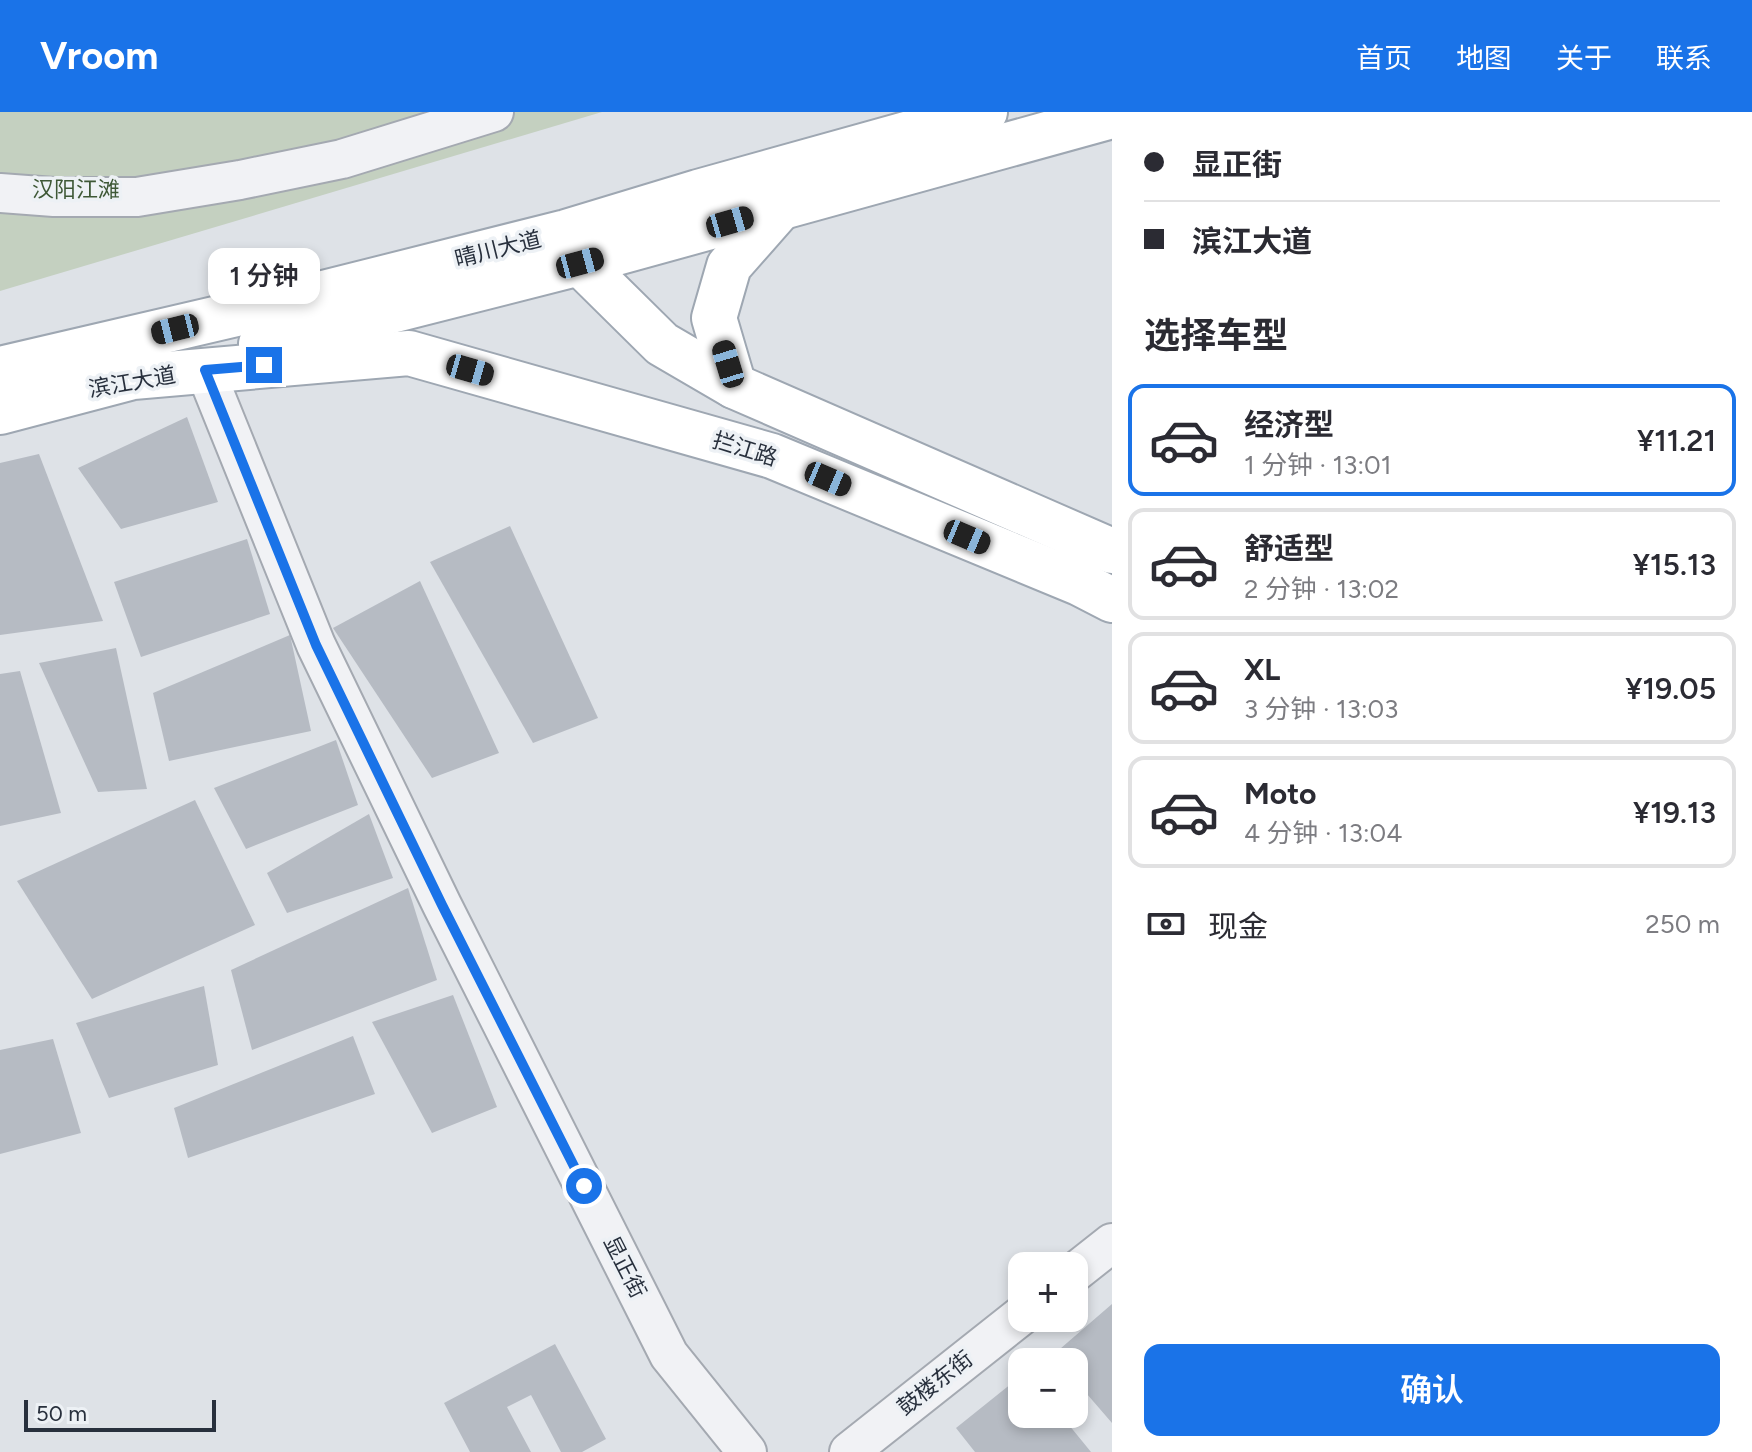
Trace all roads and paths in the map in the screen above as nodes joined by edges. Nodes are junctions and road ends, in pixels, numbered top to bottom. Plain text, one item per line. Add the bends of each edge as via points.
1 (494, 112) edge
2 (985, 112) edge
3 (1112, 116) edge
4 (0, 193) edge
5 (781, 207) junction
6 (573, 248) junction
7 (288, 302) joint
8 (409, 353) joint
9 (0, 369) edge
10 (205, 370) junction
11 (133, 377) junction
12 (734, 386) junction
13 (0, 412) edge
14 (1112, 551) edge
15 (1112, 600) edge
16 (1112, 1243) edge
17 (1088, 1262) edge
18 (1008, 1326) edge
19 (747, 1452) edge
20 (849, 1452) edge

1 - 4 street via 342,159 137,197
2 - 6 main road, 晴川大道 via 698,192
3 - 5 main road
5 - 6 main road via 654,243
5 - 12 main road via 729,266 714,318
6 - 7 main road, 晴川大道
6 - 11 main road
6 - 12 main road via 662,344
7 - 9 main road, 滨江大道
8 - 10 main road, 滨江大道
8 - 15 main road, 拦江路 via 772,456
10 - 11 main road, 滨江大道
10 - 19 street, 显正街 via 316,645 442,905 669,1355
11 - 13 main road, 滨江大道
12 - 14 main road
16 - 17 street
18 - 20 street, 鼓楼东街

